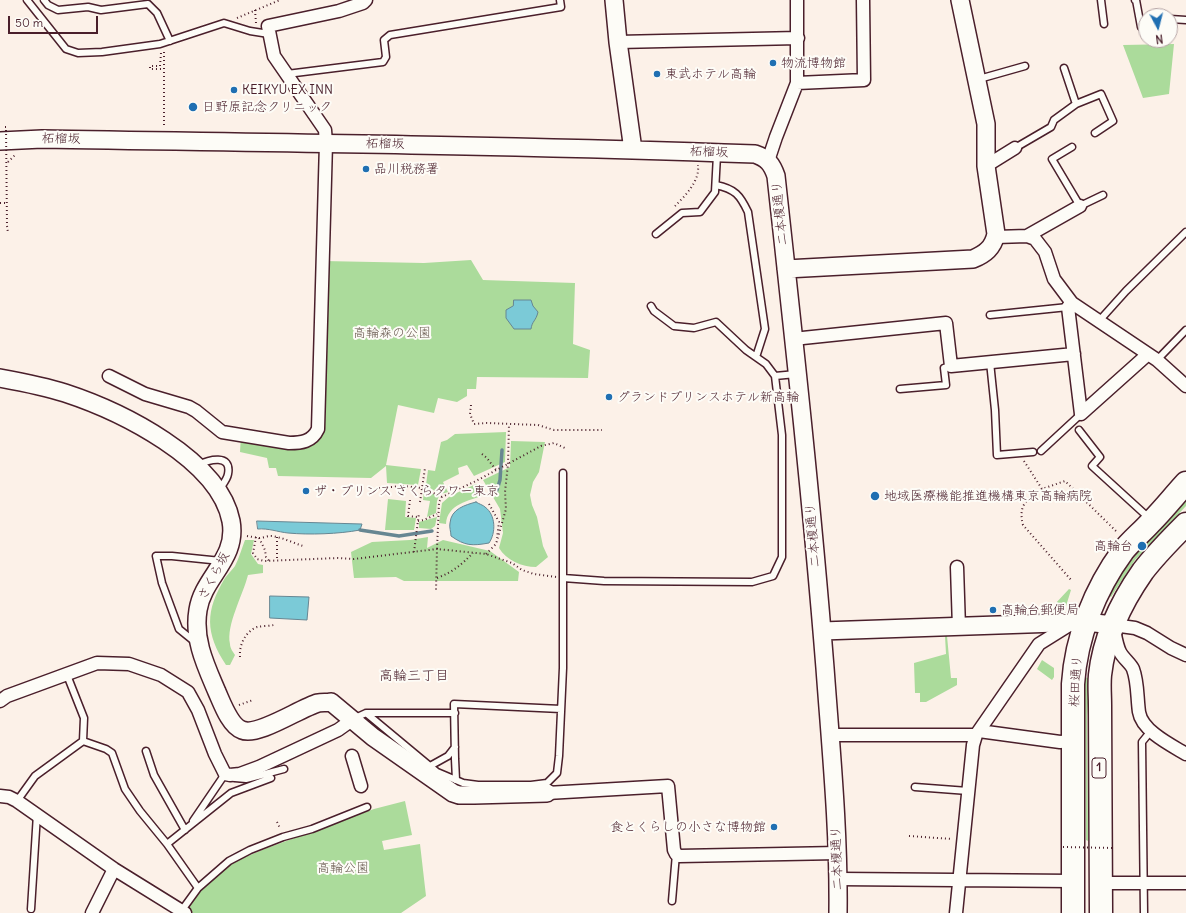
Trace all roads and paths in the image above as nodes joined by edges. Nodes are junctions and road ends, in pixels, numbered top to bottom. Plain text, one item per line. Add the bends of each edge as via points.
1 (27, 0) edge
2 (44, 0) edge
3 (280, 0) edge
4 (366, 0) edge
5 (560, 0) edge
6 (614, 0) edge
7 (797, 0) edge
8 (863, 0) edge
9 (960, 0) edge
10 (1101, 0) edge
11 (224, 23) junction
12 (1104, 24) dead end
13 (269, 34) junction
14 (798, 38) junction
15 (170, 41) junction
16 (618, 42) junction
17 (161, 49) dead end
18 (164, 57) dead end
19 (1025, 66) dead end
20 (1064, 68) dead end
21 (163, 69) junction
22 (287, 74) junction
23 (977, 79) junction
24 (797, 83) junction
25 (1076, 104) junction
26 (164, 128) dead end
27 (1095, 133) dead end
28 (2, 134) edge
29 (326, 143) junction
30 (1072, 147) dead end
31 (1015, 148) joint
32 (633, 150) junction
33 (717, 153) junction
34 (697, 160) junction
35 (768, 161) junction
36 (986, 166) junction
37 (716, 185) junction
38 (1104, 196) dead end
39 (0, 203) edge
40 (7, 203) junction
41 (1080, 206) junction
42 (672, 210) dead end
43 (1186, 232) edge
44 (8, 233) dead end
45 (656, 234) dead end
46 (1027, 236) junction
47 (996, 237) junction
48 (786, 269) junction
49 (1070, 305) junction
50 (651, 306) dead end
51 (990, 315) dead end
52 (1099, 321) junction
53 (1186, 330) edge
54 (794, 339) junction
55 (1074, 354) junction
56 (756, 357) junction
57 (1152, 358) junction
58 (990, 362) junction
59 (952, 366) junction
60 (797, 374) junction
61 (110, 376) dead end
62 (775, 376) junction
63 (0, 378) edge
64 (1186, 386) edge
65 (900, 389) dead end
66 (471, 405) dead end
67 (1081, 414) junction
68 (509, 424) junction
69 (602, 430) dead end
70 (1079, 430) dead end
71 (567, 449) dead end
72 (1041, 451) dead end
73 (1033, 452) dead end
74 (1020, 453) junction
75 (482, 454) dead end
76 (508, 464) junction
77 (196, 466) junction
78 (425, 468) dead end
79 (496, 470) junction
80 (563, 473) dead end
81 (1186, 483) edge
82 (379, 488) dead end
83 (422, 488) junction
84 (1042, 490) junction
85 (218, 491) junction
86 (442, 496) junction
87 (410, 500) dead end
88 (420, 502) dead end
89 (490, 504) dead end
90 (419, 513) dead end
91 (438, 514) junction
92 (418, 517) junction
93 (418, 521) junction
94 (1152, 521) junction
95 (1186, 524) edge
96 (1118, 533) dead end
97 (247, 536) dead end
98 (276, 537) junction
99 (258, 538) junction
100 (1098, 540) dead end
101 (496, 544) junction
102 (303, 546) dead end
103 (1106, 546) dead end
104 (437, 549) junction
105 (414, 552) junction
106 (472, 552) junction
107 (486, 554) junction
108 (223, 561) junction
109 (269, 561) junction
110 (277, 561) junction
111 (957, 567) dead end
112 (436, 578) junction
113 (563, 578) junction
114 (1072, 581) dead end
115 (436, 590) dead end
116 (1079, 623) junction
117 (274, 625) dead end
118 (1113, 625) junction
119 (959, 628) junction
120 (822, 631) junction
121 (199, 645) junction
122 (1186, 655) edge
123 (240, 657) dead end
124 (67, 675) junction
125 (0, 701) edge
126 (561, 709) junction
127 (455, 713) junction
128 (359, 716) junction
129 (1151, 731) junction
130 (977, 733) junction
131 (830, 736) junction
132 (83, 741) junction
133 (1073, 741) junction
134 (454, 747) junction
135 (146, 751) dead end
136 (1186, 754) edge
137 (352, 756) dead end
138 (430, 766) junction
139 (284, 769) dead end
140 (557, 773) junction
141 (227, 775) junction
142 (271, 778) dead end
143 (456, 780) junction
144 (361, 786) dead end
145 (915, 787) dead end
146 (968, 791) junction
147 (547, 793) junction
148 (0, 796) edge
149 (17, 801) junction
150 (366, 808) dead end
151 (37, 814) junction
152 (187, 828) junction
153 (908, 836) dead end
154 (964, 840) junction
155 (167, 844) junction
156 (1063, 847) dead end
157 (1114, 848) dead end
158 (838, 853) junction
159 (676, 854) junction
160 (114, 869) junction
161 (839, 879) junction
162 (959, 879) junction
163 (1072, 881) junction
164 (1100, 883) junction
165 (1143, 883) junction
166 (1186, 883) edge
167 (198, 888) junction
168 (672, 901) dead end
169 (31, 909) dead end
170 (184, 912) edge
171 (92, 913) edge
172 (838, 913) edge
173 (956, 913) edge
174 (1072, 913) edge
175 (1101, 913) edge
176 (1144, 913) edge

1 - 15 lane via 66,48 78,53 102,52
2 - 15 lane via 58,10 88,7 101,10 148,4 156,13
3 - 11 path
4 - 13 street via 339,11 268,26
5 - 22 lane via 561,7 390,35 384,40 386,57 383,62
6 - 16 street
7 - 14 street
8 - 24 street via 864,80
9 - 23 street
10 - 12 lane
11 - 13 lane
11 - 15 lane
13 - 22 street via 274,56
14 - 16 street
14 - 24 street
16 - 32 street
17 - 21 path via 160,66 150,66 150,69
18 - 21 path
19 - 23 lane
20 - 25 lane
21 - 26 path
22 - 29 street via 325,130
23 - 36 street via 986,129
24 - 35 street
25 - 27 lane via 1101,94 1113,121
25 - 31 lane via 1054,120 1050,127
28 - 29 street, 柘榴坂 via 42,139
28 - 40 path, bridge via 6,127
29 - 32 street, 柘榴坂
29 - 61 street via 316,434 300,443 289,443 222,432 189,407 145,394
30 - 41 lane via 1052,159
31 - 36 street
32 - 34 street, 柘榴坂
33 - 34 street, 柘榴坂
33 - 35 street, 柘榴坂 via 755,154
33 - 37 lane
34 - 42 path via 699,173 688,193
35 - 48 street, 二本榎通り via 776,176
36 - 47 street
37 - 45 lane via 715,192 700,212 682,212
37 - 56 lane via 729,187 742,200 748,212 765,329
38 - 41 lane
39 - 40 path
40 - 44 path, bridge
41 - 46 street
43 - 52 lane via 1126,290
46 - 47 street
46 - 49 street via 1035,239 1046,252 1054,280
47 - 48 street via 986,253 973,259
48 - 54 street, 二本榎通り
49 - 51 lane
49 - 52 street
49 - 55 street
50 - 56 lane via 674,326 694,328 716,322
52 - 57 street
53 - 57 lane
54 - 59 street via 946,323
54 - 60 street, 二本榎通り
55 - 58 street
55 - 67 street
56 - 62 lane via 766,364
57 - 64 street
57 - 67 street
58 - 59 street
58 - 74 lane via 997,455
59 - 65 lane via 944,368 946,385
60 - 62 lane
60 - 120 street, 二本榎通り
62 - 113 lane via 782,435 782,557 772,576 752,582 604,581
63 - 77 street, さくら坂 via 36,384 97,405 156,435
66 - 68 path via 470,414 474,424
67 - 72 lane
68 - 69 path via 538,425 554,430
68 - 76 path
70 - 94 lane via 1100,457 1092,466
71 - 76 path via 554,443 541,446
73 - 74 lane
74 - 84 path
75 - 79 path
76 - 79 path
76 - 101 path via 506,509
77 - 85 street, さくら坂
77 - 85 lane via 213,460 226,463 228,474
78 - 83 path
79 - 86 path
80 - 113 lane
81 - 94 highway, 桜田通り / 1
82 - 83 path
83 - 86 path
83 - 88 path
84 - 96 path via 1065,481
84 - 114 path via 1027,500 1021,509 1023,525
85 - 108 street, さくら坂 via 227,505 231,522 232,538
86 - 91 path
87 - 92 path via 408,516
89 - 101 path via 498,522
90 - 92 path
91 - 93 path
91 - 104 path
92 - 93 path
93 - 105 path
94 - 116 highway, 桜田通り / 1 via 1110,569
95 - 118 highway, 桜田通り / 1 via 1142,572
97 - 99 path
98 - 99 path
98 - 102 path
98 - 110 path
99 - 109 path
99 - 109 path via 253,553 259,560
100 - 103 path
101 - 107 path
104 - 105 path
104 - 106 path
104 - 112 path
105 - 110 path via 354,559
106 - 107 path
106 - 112 path via 460,566
107 - 113 path via 534,574
108 - 121 street, さくら坂 via 202,597 198,610
108 - 121 lane via 156,556 162,583 179,629
109 - 110 path
111 - 119 street
112 - 115 path
113 - 126 lane
116 - 118 street
116 - 119 street
116 - 130 street via 1039,644
116 - 133 highway, 桜田通り / 1 via 1079,643 1074,670
117 - 123 path via 257,627 247,634 240,650
118 - 122 street via 1147,633
118 - 129 street via 1119,650 1132,667 1139,714
118 - 164 highway, 桜田通り / 1 via 1100,675
119 - 120 street
120 - 131 street, 二本榎通り
121 - 128 street, さくら坂 via 224,708 242,731 257,730 318,703 330,702
124 - 125 street via 7,696
124 - 132 lane via 84,718
124 - 141 street via 98,663 129,664 161,675 188,692
126 - 127 lane via 454,704
126 - 140 lane
127 - 128 lane
127 - 134 lane
128 - 138 lane
128 - 141 street via 338,730 286,754 240,774
128 - 147 street, さくら坂 via 373,737 453,793
129 - 136 street
129 - 165 lane via 1142,742
130 - 131 street
130 - 133 street via 1060,742
130 - 146 street via 972,746
131 - 158 street, 二本榎通り
132 - 149 lane via 35,776
132 - 155 lane via 112,753 125,789
133 - 163 highway, 桜田通り / 1
134 - 138 lane via 448,756
134 - 143 lane
135 - 152 lane via 154,775
137 - 144 street
138 - 143 lane
139 - 141 lane via 246,779
140 - 143 lane via 547,782 531,785 478,785
140 - 147 lane
141 - 152 lane
142 - 152 lane via 231,793
145 - 146 lane
146 - 154 street
147 - 159 street via 668,786
148 - 149 street
149 - 151 street
150 - 167 lane via 250,850 229,861
151 - 160 street
151 - 169 lane
152 - 155 lane
153 - 154 path
154 - 162 street
155 - 167 lane
156 - 157 path, bridge
158 - 159 street via 679,856
158 - 161 street, 二本榎通り
159 - 168 lane
160 - 170 street
160 - 171 street
161 - 162 street
161 - 172 street, 二本榎通り
162 - 163 street
162 - 173 street
163 - 174 highway, 桜田通り / 1
164 - 165 street
164 - 175 highway, 桜田通り / 1
165 - 166 street
165 - 176 lane
167 - 170 lane

